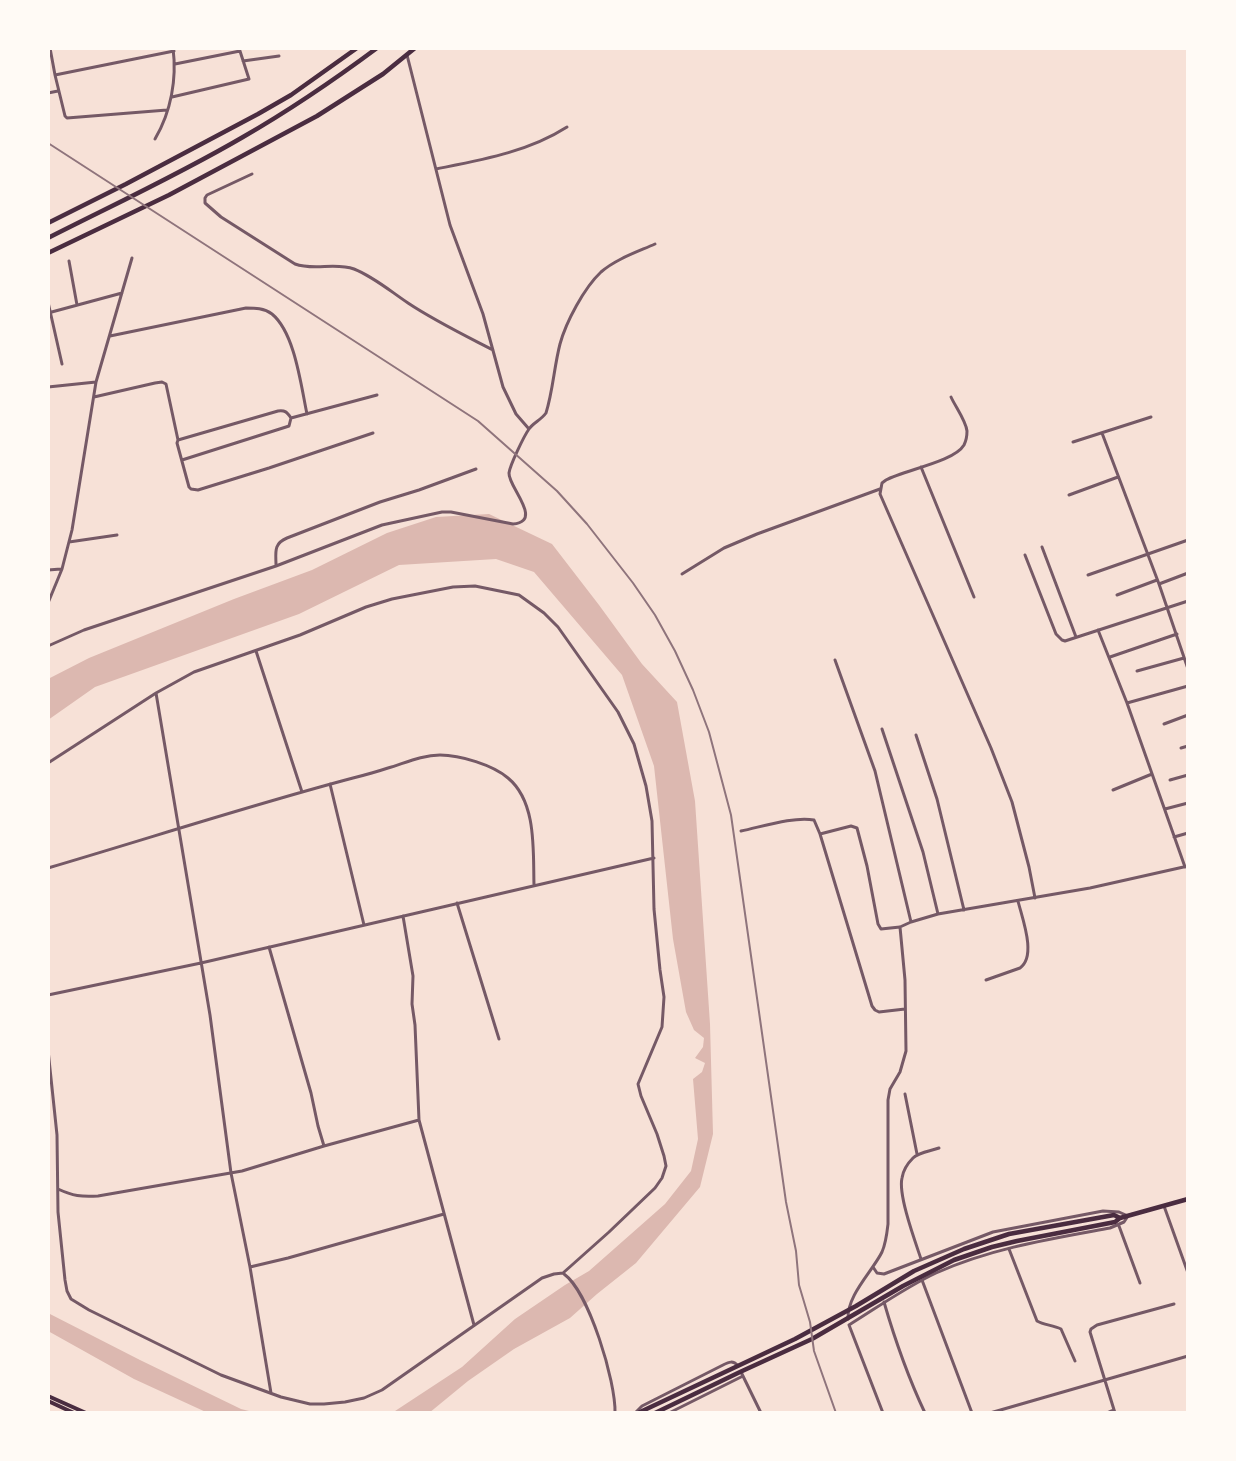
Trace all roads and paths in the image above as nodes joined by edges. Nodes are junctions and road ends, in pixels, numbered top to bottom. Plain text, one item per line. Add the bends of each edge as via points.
1 (50, 48) edge
2 (357, 48) edge
3 (376, 48) edge
4 (415, 48) edge
5 (174, 49) edge
6 (239, 50) edge
7 (407, 55) junction
8 (279, 56) dead end
9 (50, 59) edge
10 (243, 62) junction
11 (175, 64) junction
12 (55, 75) junction
13 (59, 91) junction
14 (48, 93) edge
15 (172, 97) junction
16 (167, 110) junction
17 (567, 127) dead end
18 (155, 139) dead end
19 (436, 169) junction
20 (252, 174) dead end
21 (48, 223) edge
22 (48, 238) edge
23 (655, 244) dead end
24 (48, 254) edge
25 (132, 258) dead end
26 (69, 261) dead end
27 (122, 293) junction
28 (48, 302) edge
29 (77, 305) junction
30 (49, 312) edge
31 (110, 336) junction
32 (492, 350) junction
33 (62, 364) dead end
34 (96, 381) junction
35 (48, 387) edge
36 (377, 395) dead end
37 (951, 396) dead end
38 (93, 397) junction
39 (307, 414) junction
40 (1151, 417) dead end
41 (291, 418) junction
42 (529, 429) junction
43 (373, 433) dead end
44 (1102, 434) junction
45 (178, 440) junction
46 (1073, 442) dead end
47 (182, 460) junction
48 (921, 467) junction
49 (476, 469) dead end
50 (1118, 477) junction
51 (880, 489) junction
52 (1069, 495) dead end
53 (117, 535) dead end
54 (1188, 540) edge
55 (69, 542) junction
56 (1042, 547) dead end
57 (1025, 555) dead end
58 (1148, 555) junction
59 (276, 566) junction
60 (62, 569) junction
61 (48, 570) edge
62 (682, 573) dead end
63 (1188, 573) edge
64 (1088, 575) dead end
65 (1157, 580) junction
66 (1159, 584) junction
67 (1117, 595) dead end
68 (974, 597) dead end
69 (1188, 601) edge
70 (48, 603) edge
71 (1167, 609) junction
72 (1098, 630) junction
73 (1177, 634) junction
74 (1076, 637) junction
75 (48, 646) edge
76 (256, 651) junction
77 (1110, 657) junction
78 (1184, 658) junction
79 (835, 660) dead end
80 (1188, 669) edge
81 (1137, 671) dead end
82 (1188, 686) edge
83 (156, 693) junction
84 (1127, 703) junction
85 (1188, 715) edge
86 (1164, 724) dead end
87 (882, 729) dead end
88 (916, 735) dead end
89 (1188, 746) edge
90 (1181, 748) dead end
91 (48, 763) edge
92 (1152, 774) junction
93 (1188, 775) edge
94 (1170, 780) dead end
95 (330, 784) junction
96 (1113, 790) dead end
97 (302, 792) junction
98 (1188, 803) edge
99 (1165, 809) junction
100 (178, 829) junction
101 (741, 831) dead end
102 (1188, 833) edge
103 (820, 834) junction
104 (1174, 837) junction
105 (654, 858) junction
106 (1186, 866) edge
107 (48, 868) edge
108 (534, 885) junction
109 (1035, 898) junction
110 (1018, 901) junction
111 (457, 903) junction
112 (964, 910) junction
113 (938, 914) junction
114 (403, 916) junction
115 (910, 922) junction
116 (364, 925) junction
117 (900, 927) junction
118 (269, 946) junction
119 (201, 963) junction
120 (986, 980) dead end
121 (48, 994) edge
122 (905, 1009) junction
123 (499, 1039) dead end
124 (48, 1050) edge
125 (49, 1059) edge
126 (905, 1094) dead end
127 (419, 1120) junction
128 (324, 1146) junction
129 (939, 1148) dead end
130 (917, 1155) junction
131 (231, 1173) junction
132 (58, 1189) junction
133 (1188, 1199) edge
134 (1164, 1206) junction
135 (444, 1214) junction
136 (1128, 1216) junction
137 (1120, 1218) junction
138 (1119, 1225) junction
139 (1008, 1248) junction
140 (921, 1259) junction
141 (250, 1267) junction
142 (873, 1267) junction
143 (563, 1273) junction
144 (1188, 1273) edge
145 (922, 1280) junction
146 (1140, 1283) dead end
147 (884, 1302) junction
148 (1174, 1304) dead end
149 (474, 1324) junction
150 (849, 1325) junction
151 (1188, 1356) edge
152 (1075, 1361) dead end
153 (744, 1376) junction
154 (1106, 1380) junction
155 (271, 1393) junction
156 (48, 1396) edge
157 (48, 1401) edge
158 (1115, 1412) edge
159 (74, 1413) edge
160 (86, 1413) edge
161 (615, 1413) edge
162 (636, 1413) edge
163 (655, 1413) edge
164 (669, 1413) edge
165 (761, 1413) edge
166 (883, 1413) edge
167 (925, 1413) edge
168 (972, 1413) edge
169 (990, 1413) edge
170 (1107, 1413) edge

1 - 9 street
2 - 21 main road via 258,114
3 - 22 main road via 297,105 242,138
4 - 7 main road
5 - 11 street
5 - 12 street
6 - 10 street
6 - 11 street
7 - 19 street
7 - 24 main road via 317,116 170,195
8 - 10 street
9 - 12 street
10 - 15 street via 249,79
11 - 15 street
12 - 13 street
13 - 14 street
13 - 16 street via 65,116 69,118
15 - 16 street
16 - 18 street
17 - 19 street via 523,148
19 - 32 street via 450,225
20 - 32 street via 207,195 205,203 295,264 308,268 351,268 380,282 442,325
23 - 42 street via 614,264 589,286 560,345 546,413
25 - 27 street
26 - 29 street
27 - 29 street
27 - 31 street
28 - 30 street
29 - 30 street
30 - 33 street
31 - 34 street
31 - 39 street via 246,308 264,310 281,322 286,332
32 - 42 street via 509,402
34 - 35 street
34 - 38 street
36 - 39 street
37 - 48 street via 966,427 964,445 948,457
38 - 45 street via 166,384
38 - 55 street
39 - 41 street
40 - 44 street
41 - 45 street via 283,410
41 - 47 street via 286,427
42 - 59 street via 509,473 526,512 521,522 513,524 451,512 427,514 382,525
43 - 47 street via 198,490 189,486
44 - 46 street
44 - 50 street
45 - 47 street
48 - 51 street via 886,480
48 - 68 street
49 - 59 street via 286,538 277,544
50 - 52 street
50 - 58 street
51 - 62 street via 724,548
51 - 109 street via 1012,802
53 - 55 street
54 - 58 street
55 - 60 street
56 - 74 street
57 - 74 street via 1058,638 1065,641
58 - 64 street
58 - 65 street
59 - 75 street via 84,630
60 - 61 street
60 - 70 street
63 - 66 street
65 - 66 street
65 - 67 street
66 - 71 street
69 - 71 street
71 - 72 street
71 - 73 street
72 - 74 street
72 - 77 street
73 - 77 street
73 - 78 street
76 - 83 street via 194,672
76 - 97 street
76 - 105 street via 366,607 411,594 475,586 519,595 558,627 618,711 634,744 646,786
77 - 84 street
78 - 80 street
78 - 81 street
79 - 115 street via 875,771
82 - 84 street
83 - 91 street
83 - 100 street
84 - 92 street
85 - 86 street
87 - 113 street
88 - 112 street via 937,799
89 - 90 street
92 - 96 street
92 - 99 street
93 - 94 street
95 - 97 street
95 - 108 street via 442,755 496,770 509,778 526,804
95 - 116 street
97 - 100 street
98 - 99 street
99 - 104 street
100 - 107 street
100 - 119 street
101 - 103 street via 809,819 816,822
102 - 104 street
103 - 117 street via 857,828 879,928
103 - 122 street via 872,1006 879,1012
104 - 106 street
105 - 108 street
105 - 143 street via 654,909 664,1013 657,1042 638,1084 666,1166 655,1188
106 - 109 street
108 - 111 street
109 - 110 street
110 - 112 street
110 - 120 street via 1027,958 1020,968
111 - 114 street
111 - 123 street
112 - 113 street
113 - 115 street
114 - 116 street
114 - 127 street via 413,976
115 - 117 street
116 - 118 street
117 - 122 street
118 - 119 street
118 - 128 street
119 - 121 street
119 - 131 street
122 - 142 street via 906,1051 888,1100 887,1237
124 - 125 street
125 - 132 street
126 - 130 street
127 - 128 street
127 - 135 street
128 - 131 street
129 - 130 street
130 - 140 street via 904,1170 901,1185
131 - 132 street via 98,1196 81,1197
131 - 141 street
132 - 155 street via 63,1267 71,1299 221,1375
133 - 134 main road
134 - 136 main road
134 - 144 street
135 - 141 street
135 - 149 street
136 - 137 main road
136 - 138 street
136 - 140 street via 1103,1211 1014,1227
137 - 162 main road via 1114,1215 1009,1234 964,1249 914,1271 795,1339
137 - 163 main road via 992,1246 954,1260 812,1339
138 - 139 street
138 - 146 street
139 - 145 street
139 - 152 street via 1036,1321 1061,1329
140 - 142 street via 884,1274
141 - 155 street
142 - 150 street via 850,1305
143 - 149 street via 542,1278
143 - 161 street via 579,1292 591,1316 611,1380
145 - 147 street
145 - 168 street
147 - 150 street
147 - 167 street
148 - 154 street via 1093,1327 1090,1332
149 - 155 street via 382,1390 364,1398 310,1404
150 - 166 street
151 - 154 street
153 - 162 street via 735,1363 729,1362 642,1406
153 - 164 street
153 - 165 street
154 - 158 street
154 - 169 street
156 - 160 main road
157 - 159 main road
158 - 170 street

